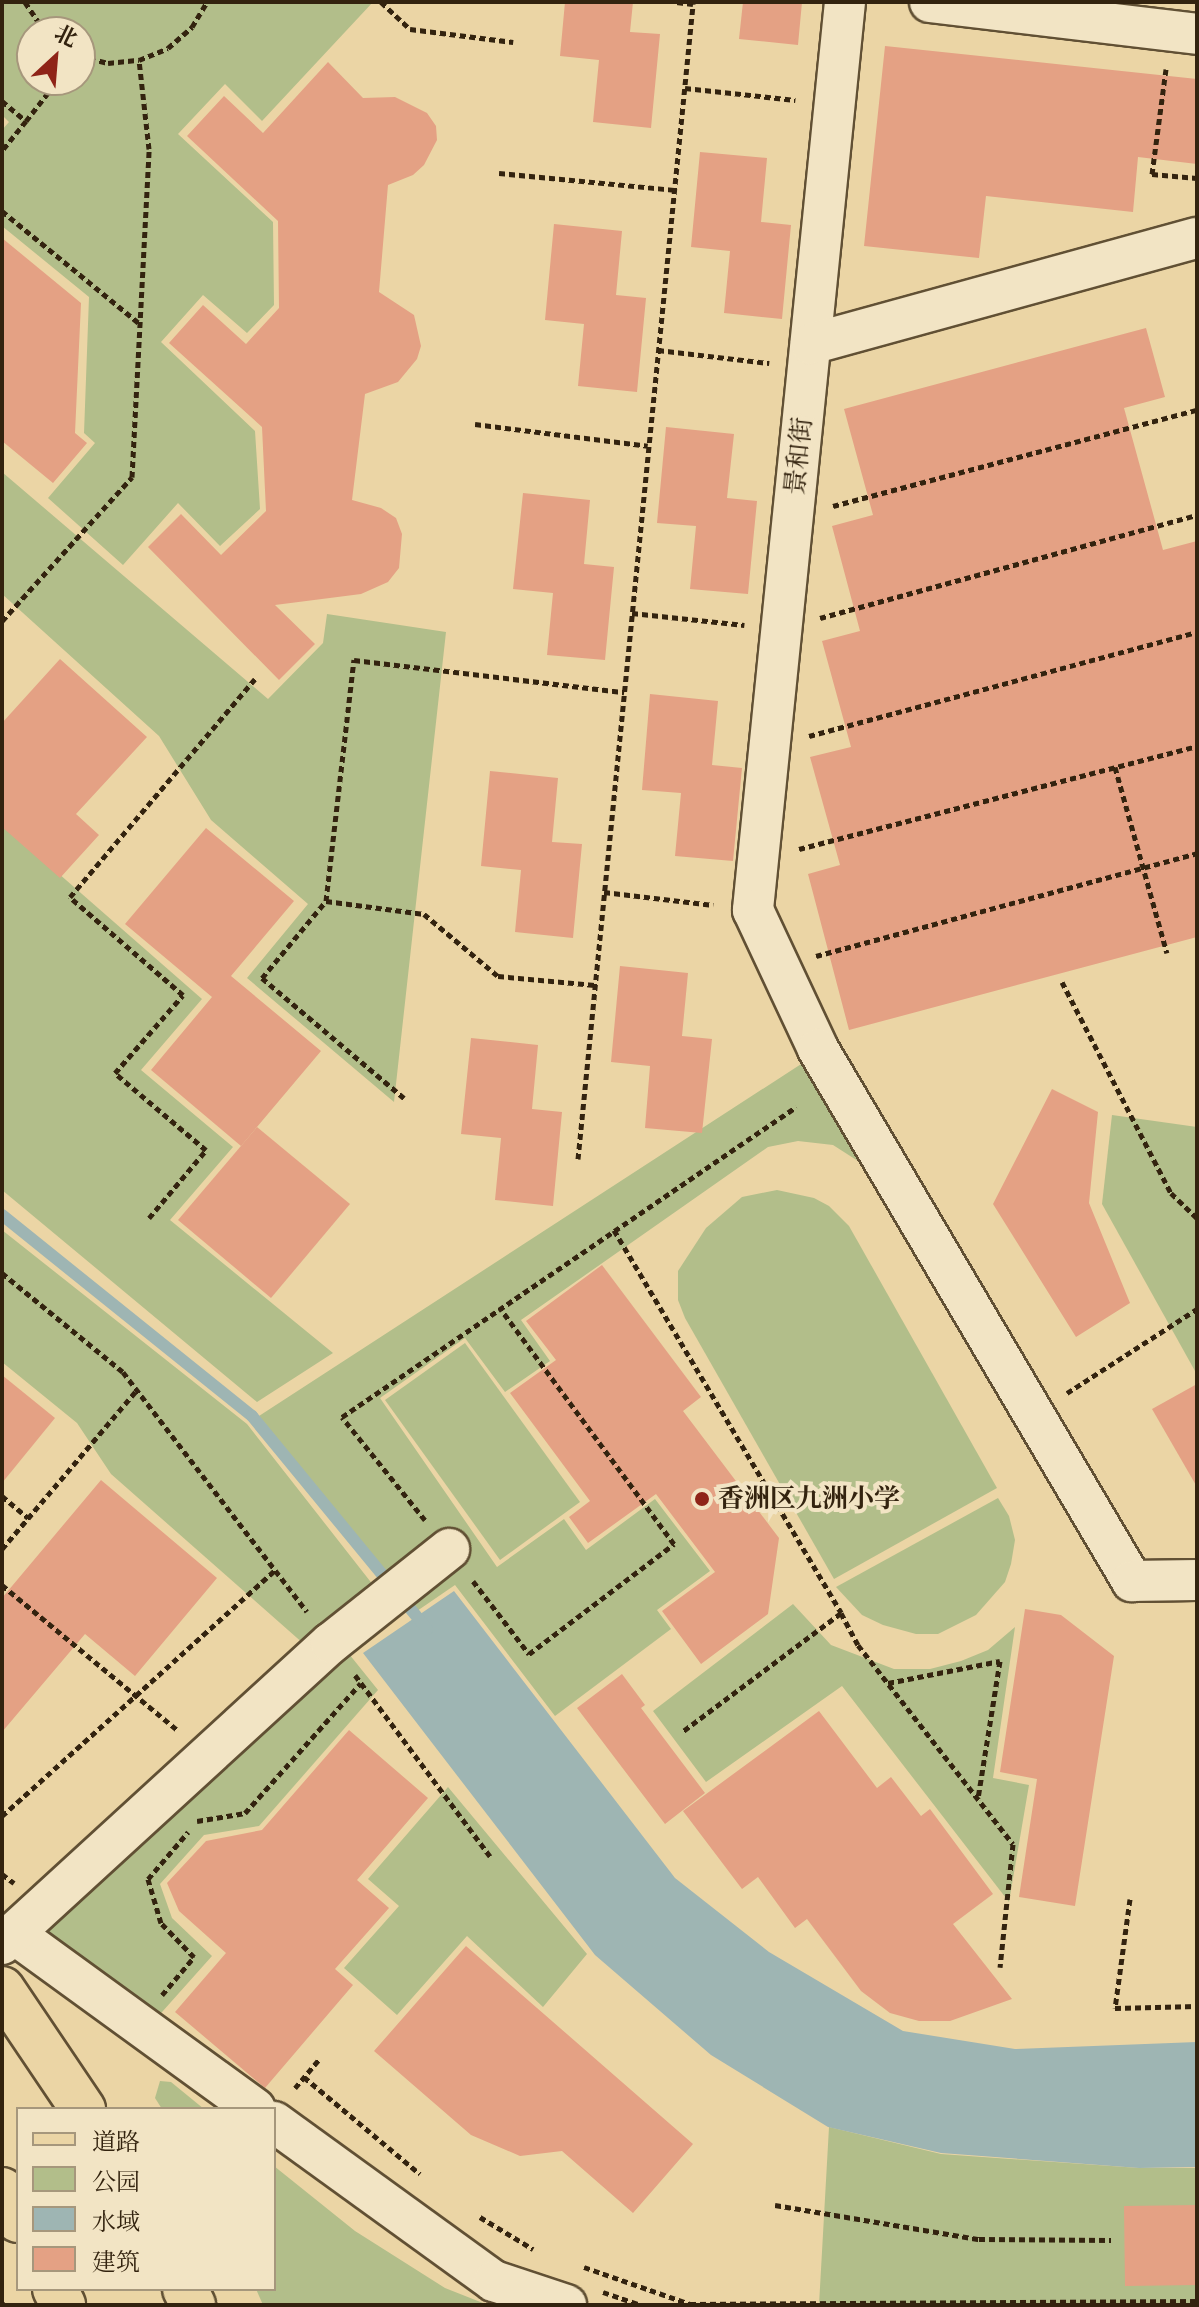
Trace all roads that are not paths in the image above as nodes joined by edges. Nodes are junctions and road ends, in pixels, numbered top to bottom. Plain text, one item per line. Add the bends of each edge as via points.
1 (845, 2) edge
2 (930, 2) edge
3 (1184, 32) edge
4 (1197, 238) edge
5 (809, 356) junction
6 (449, 1549) road end
7 (1197, 1580) edge
8 (8, 1938) edge
9 (2, 1989) edge
10 (82, 2107) edge
11 (267, 2107) edge
12 (276, 2113) edge
13 (2, 2190) edge
14 (16, 2216) edge
15 (566, 2305) edge

1 - 5 street, 景和街
2 - 3 street
4 - 5 street
5 - 7 street, 景和街 via 753,910 818,1049 1132,1581
6 - 8 street via 331,1643
8 - 11 street
9 - 10 main road
12 - 15 street via 494,2281
13 - 14 main road

